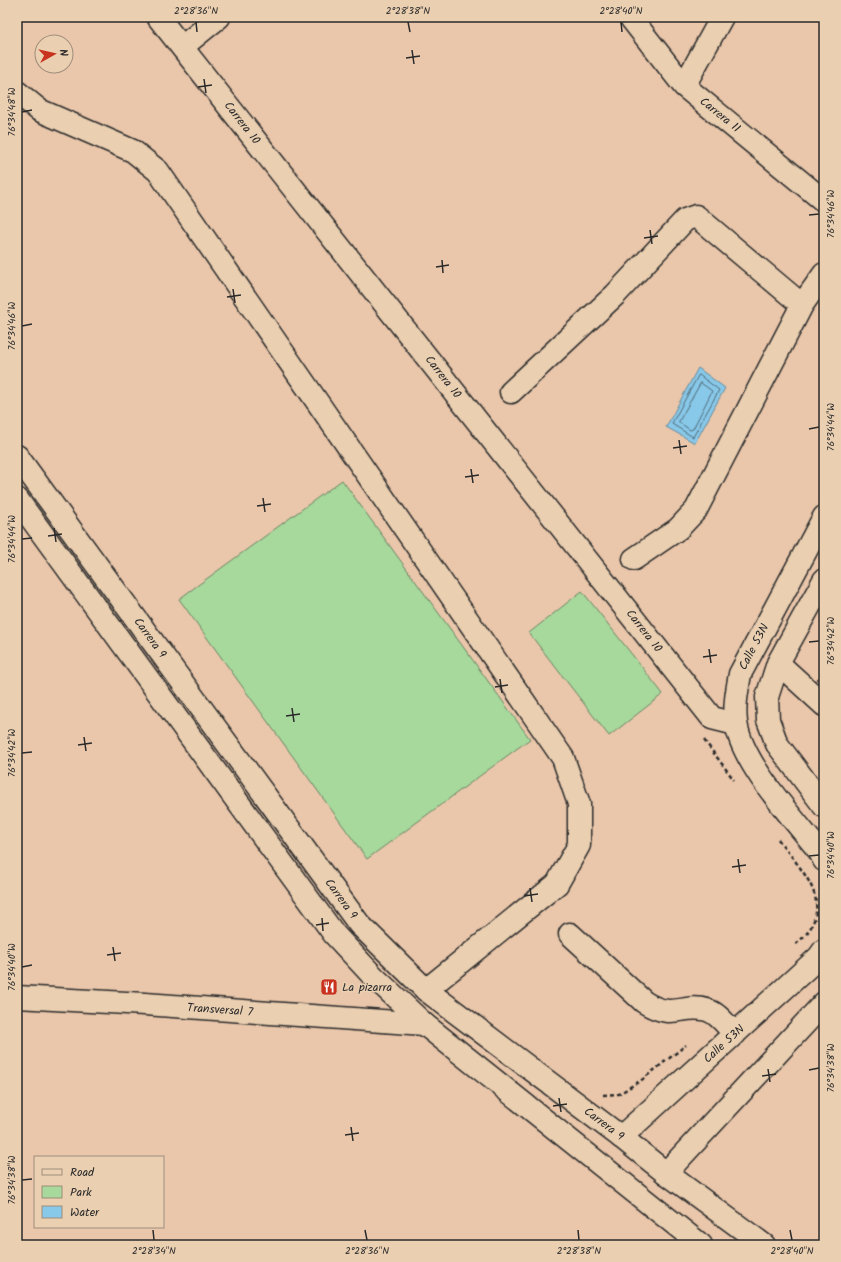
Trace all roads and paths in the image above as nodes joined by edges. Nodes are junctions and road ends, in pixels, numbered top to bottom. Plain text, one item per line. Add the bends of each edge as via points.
1 (158, 17) edge
2 (219, 17) edge
3 (630, 17) edge
4 (722, 17) edge
5 (182, 47) junction
6 (684, 86) junction
7 (17, 92) edge
8 (824, 201) edge
9 (824, 274) edge
10 (802, 305) junction
11 (511, 392) dead end
12 (17, 456) edge
13 (17, 499) edge
14 (824, 517) edge
15 (634, 559) dead end
16 (824, 580) edge
17 (778, 663) junction
18 (824, 706) edge
19 (736, 724) junction
20 (702, 737) dead end
21 (734, 781) dead end
22 (824, 806) edge
23 (776, 837) dead end
24 (824, 860) edge
25 (570, 934) dead end
26 (792, 949) dead end
27 (824, 950) edge
28 (426, 990) junction
29 (17, 997) edge
30 (824, 1003) edge
31 (424, 1024) junction
32 (735, 1034) junction
33 (690, 1042) dead end
34 (601, 1096) dead end
35 (621, 1137) junction
36 (666, 1173) junction
37 (701, 1245) edge
38 (764, 1245) edge

1 - 5 street, Carrera 10
2 - 5 street
3 - 6 street, Carrera 11
4 - 6 street
5 - 19 street, Carrera 10 via 712,718
6 - 8 street, Carrera 11
7 - 28 street via 39,110 133,151 158,171 563,758 579,804 579,844 558,884
9 - 10 street
10 - 11 street via 696,216 685,220 615,295
10 - 15 street via 696,510 678,529
12 - 28 street, Carrera 9 via 359,924
13 - 31 street via 334,934 374,977
14 - 19 street, Calle 53N via 740,674 735,701
16 - 17 street
17 - 18 street
17 - 22 street via 767,697 768,720 776,744
19 - 24 street, Calle 53N via 743,748 755,769
20 - 21 path
23 - 26 path via 813,887 818,909 812,926
25 - 32 street via 644,1002 657,1010 706,1010 713,1013
27 - 32 street, Calle 53N via 820,957
28 - 35 street, Carrera 9
29 - 31 street, Transversal 7
30 - 36 street
31 - 37 street
32 - 35 street, Calle 53N
33 - 34 path via 644,1079 619,1094
35 - 36 street, Carrera 9
36 - 38 street, Carrera 9

